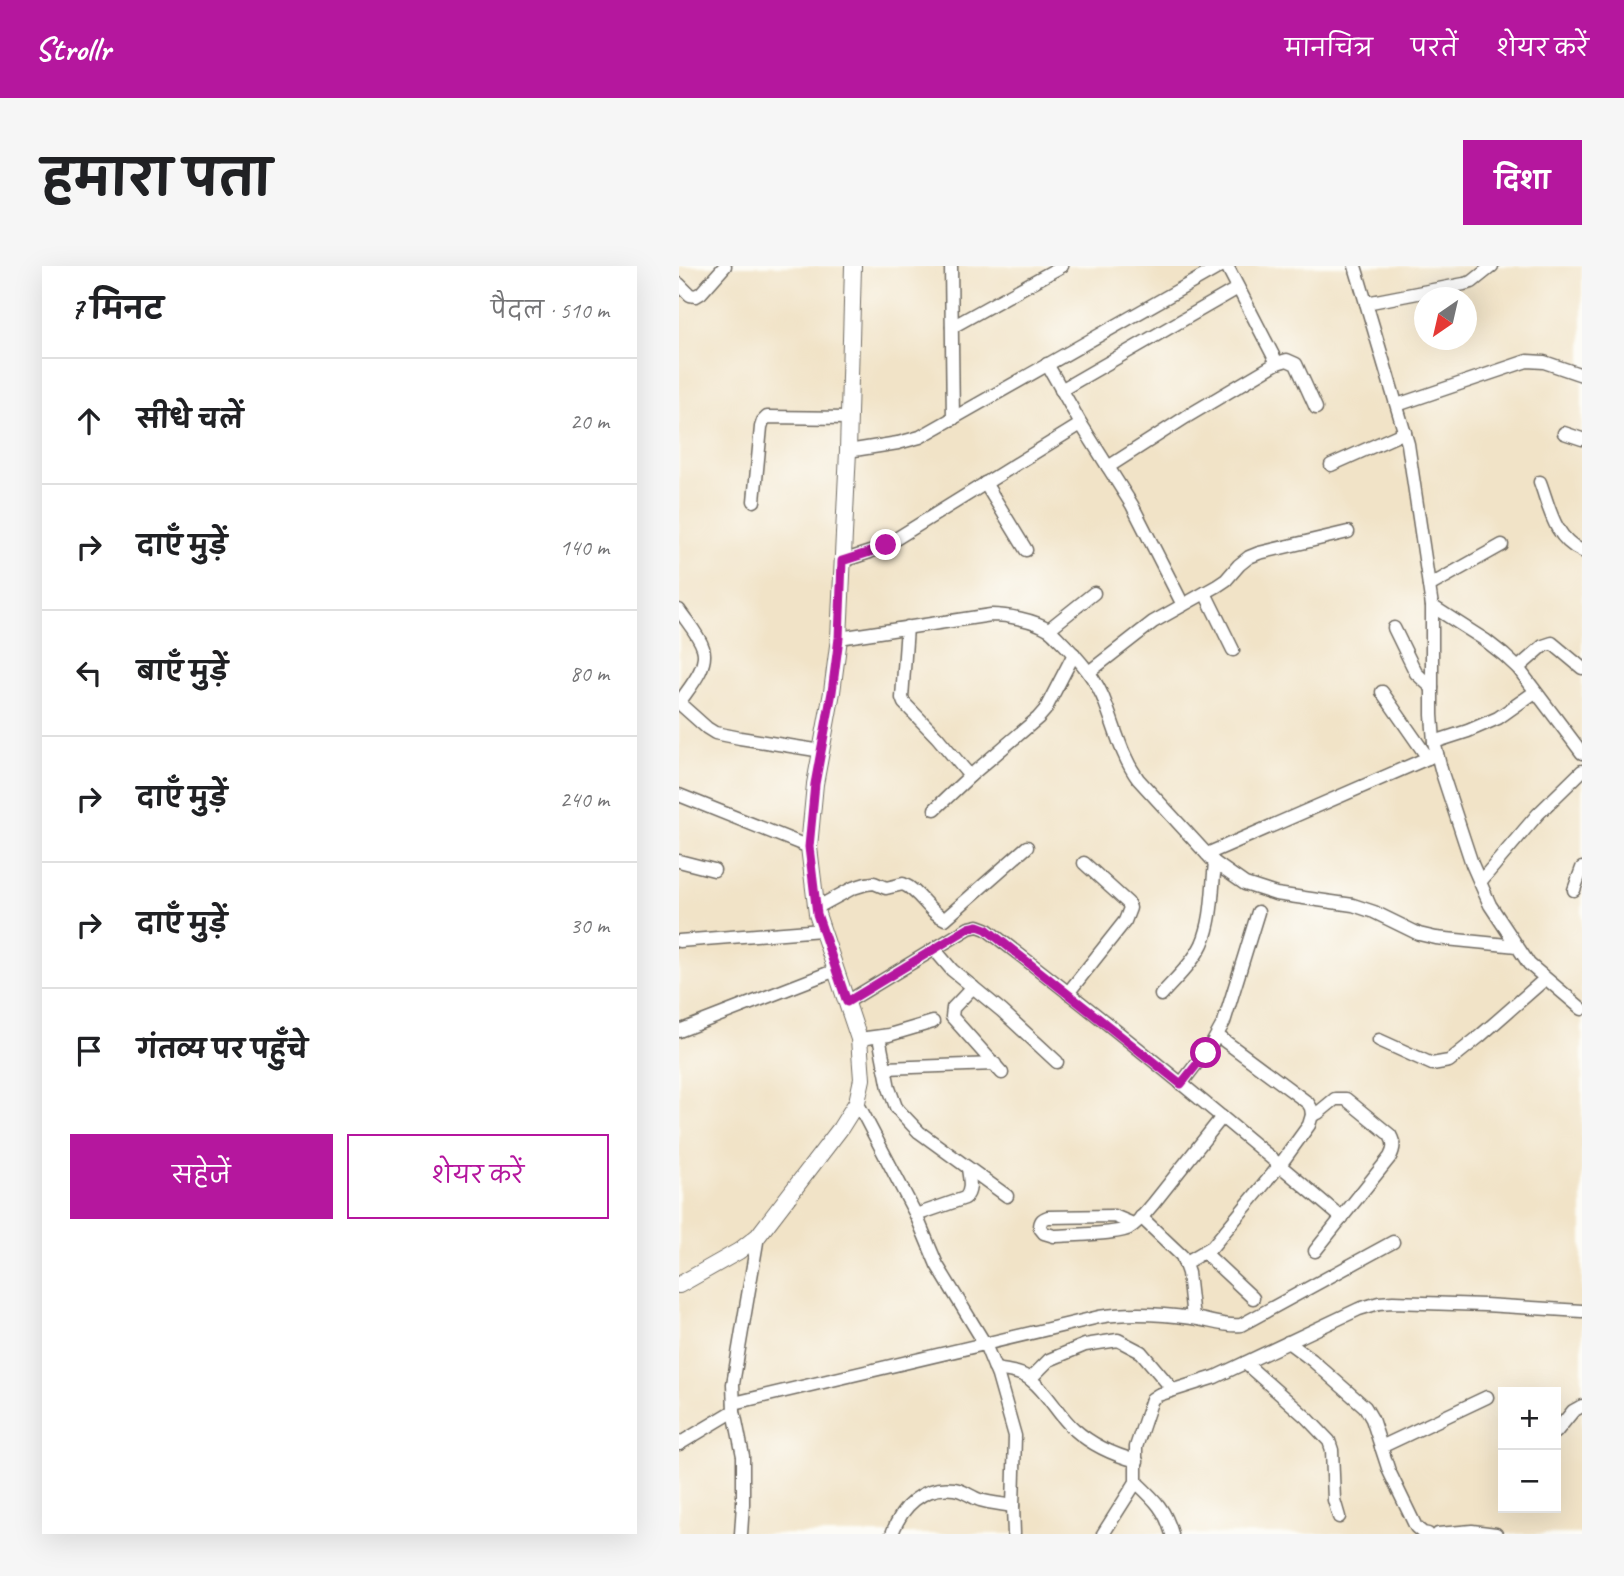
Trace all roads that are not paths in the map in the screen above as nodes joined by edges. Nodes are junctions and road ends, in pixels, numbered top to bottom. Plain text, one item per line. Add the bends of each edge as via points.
1 (725, 266) edge
2 (853, 266) edge
3 (951, 266) edge
4 (1062, 266) edge
5 (1221, 266) edge
6 (1227, 266) edge
7 (1355, 266) edge
8 (1492, 266) edge
9 (679, 284) edge
10 (1238, 288) junction
11 (1366, 303) junction
12 (952, 327) junction
13 (1277, 363) junction
14 (1047, 364) junction
15 (1582, 375) edge
16 (1061, 390) junction
17 (1397, 405) junction
18 (1316, 408) dead end
19 (849, 418) junction
20 (953, 419) junction
21 (1081, 424) junction
22 (1405, 432) junction
23 (1564, 433) dead end
24 (1582, 439) edge
25 (848, 451) junction
26 (1331, 465) dead end
27 (1108, 467) junction
28 (1540, 482) dead end
29 (985, 483) junction
30 (754, 501) dead end
31 (1349, 532) dead end
32 (1502, 545) dead end
33 (1026, 550) dead end
34 (1582, 551) edge
35 (842, 561) junction
36 (1429, 586) junction
37 (1094, 593) dead end
38 (1205, 593) junction
39 (1183, 605) junction
40 (1432, 606) junction
41 (679, 610) edge
42 (907, 627) junction
43 (1394, 628) dead end
44 (1049, 629) junction
45 (839, 638) junction
46 (1233, 650) dead end
47 (1074, 654) junction
48 (1518, 668) junction
49 (1582, 668) edge
50 (1089, 672) junction
51 (1432, 688) junction
52 (1382, 692) dead end
53 (1535, 692) junction
54 (679, 703) edge
55 (822, 751) junction
56 (1433, 751) junction
57 (1582, 753) edge
58 (1582, 771) edge
59 (970, 776) junction
60 (679, 795) edge
61 (935, 809) dead end
62 (809, 847) junction
63 (1027, 847) dead end
64 (1211, 858) junction
65 (679, 861) edge
66 (1084, 863) dead end
67 (1582, 868) edge
68 (713, 870) dead end
69 (1480, 882) junction
70 (1574, 890) dead end
71 (816, 908) junction
72 (1258, 912) dead end
73 (822, 930) junction
74 (679, 941) edge
75 (1517, 946) junction
76 (934, 949) junction
77 (836, 970) junction
78 (1545, 979) junction
79 (973, 987) junction
80 (1068, 993) junction
81 (1161, 996) dead end
82 (847, 1002) junction
83 (1582, 1009) edge
84 (933, 1022) dead end
85 (679, 1031) edge
86 (1218, 1036) junction
87 (879, 1037) junction
88 (859, 1039) junction
89 (1379, 1040) dead end
90 (1057, 1062) dead end
91 (885, 1068) junction
92 (1181, 1084) junction
93 (857, 1102) junction
94 (1313, 1115) junction
95 (1222, 1117) junction
96 (1280, 1165) junction
97 (968, 1168) junction
98 (1007, 1196) dead end
99 (916, 1215) junction
100 (1342, 1218) junction
101 (1137, 1221) junction
102 (758, 1236) junction
103 (1393, 1242) dead end
104 (1315, 1251) dead end
105 (1204, 1252) junction
106 (1185, 1263) junction
107 (679, 1285) edge
108 (1253, 1298) dead end
109 (1582, 1311) edge
110 (1193, 1318) junction
111 (1288, 1342) junction
112 (985, 1344) junction
113 (1245, 1363) junction
114 (995, 1369) junction
115 (1030, 1379) junction
116 (1173, 1390) junction
117 (1487, 1397) dead end
118 (1582, 1406) edge
119 (734, 1407) junction
120 (1561, 1426) edge
121 (679, 1444) edge
122 (1381, 1447) junction
123 (1137, 1461) junction
124 (1136, 1482) junction
125 (1013, 1506) junction
126 (1339, 1517) dead end
127 (738, 1533) edge
128 (892, 1534) edge
129 (1014, 1534) edge
130 (1103, 1534) edge
131 (1172, 1534) edge
132 (1425, 1534) edge
133 (1438, 1534) edge
134 (1496, 1534) edge

1 - 9 street via 696,296
2 - 19 main road
3 - 12 street
4 - 12 street
5 - 14 street
6 - 10 street
7 - 11 street
8 - 11 street via 1472,282
10 - 13 street
10 - 16 street
11 - 17 street
12 - 20 street
13 - 18 street via 1287,360 1296,364
13 - 27 street
14 - 16 street
14 - 20 street
15 - 17 street via 1527,361
16 - 21 street
17 - 22 street
19 - 25 main road
19 - 30 street via 767,417 761,427
20 - 25 street via 920,437
21 - 27 street
21 - 29 street
22 - 26 street
22 - 36 street
23 - 24 street
25 - 35 main road
27 - 39 street
28 - 34 street via 1559,533
29 - 33 street
29 - 35 street via 886,545
31 - 38 street via 1249,557
32 - 36 street
35 - 45 main road
36 - 40 street
37 - 44 street
38 - 39 street
38 - 46 street
39 - 50 street via 1153,622
40 - 48 street
40 - 51 street
41 - 54 street via 705,652 701,670
42 - 44 street via 1001,615
42 - 45 street
42 - 59 street via 904,703
43 - 51 street via 1416,673
44 - 47 street
45 - 55 main road
47 - 50 street
47 - 59 street via 1045,710
48 - 49 street via 1552,643
48 - 53 street
50 - 64 street via 1106,703 1127,765
51 - 56 street
52 - 56 street
53 - 56 street via 1498,718
53 - 57 street
54 - 55 street via 715,733
55 - 62 main road
56 - 64 street
56 - 69 street
58 - 69 street
59 - 61 street
60 - 62 street
62 - 71 main road
63 - 71 street via 945,919 903,884 886,888 866,884
64 - 75 street via 1245,884 1262,890 1353,905 1436,938
64 - 81 street via 1209,922 1202,944
65 - 68 street
66 - 80 street via 1130,908
67 - 70 street
69 - 75 street
71 - 73 main road
72 - 86 street
73 - 74 street
73 - 77 main road
75 - 78 street
76 - 79 street
76 - 80 street via 978,926
76 - 82 street
77 - 82 main road
77 - 85 street
78 - 83 street
78 - 89 street via 1449,1061 1432,1063
79 - 90 street
79 - 91 street via 953,1008 952,1017 998,1069
80 - 92 street
82 - 88 main road
84 - 87 street
86 - 92 street
86 - 94 street via 1307,1103
87 - 88 street
87 - 91 street
88 - 93 main road via 862,1079
91 - 97 street via 892,1099 901,1113
92 - 95 street
93 - 99 street
93 - 102 main road
94 - 96 street
94 - 100 street via 1335,1099 1346,1100 1394,1143 1390,1157
95 - 96 street
95 - 101 street
96 - 100 street
96 - 105 street
97 - 98 street
97 - 99 street via 970,1189 965,1198
99 - 112 street via 937,1265
100 - 104 street
101 - 101 street via 1125,1230 1054,1236 1044,1233 1039,1223 1048,1217 1114,1216
101 - 106 street
102 - 107 main road
102 - 119 street via 734,1377
103 - 110 street via 1241,1325
105 - 106 street
105 - 108 street
106 - 110 street
109 - 111 street via 1380,1303
110 - 112 street via 1114,1314
111 - 113 street
111 - 122 street via 1365,1408
112 - 114 street
112 - 119 street
113 - 116 street
113 - 126 street via 1329,1441
114 - 115 street
114 - 125 street via 1015,1436
115 - 116 street via 1049,1360 1085,1345 1118,1340 1141,1352
115 - 123 street via 1074,1429 1116,1455
116 - 123 street via 1152,1399 1136,1447
117 - 122 street
118 - 120 street
119 - 121 street
119 - 127 street via 743,1456
122 - 132 street via 1416,1527
123 - 124 street
124 - 130 street
124 - 131 street via 1160,1505
125 - 128 street via 977,1500 952,1489 935,1491 913,1500
125 - 129 street
133 - 134 street

